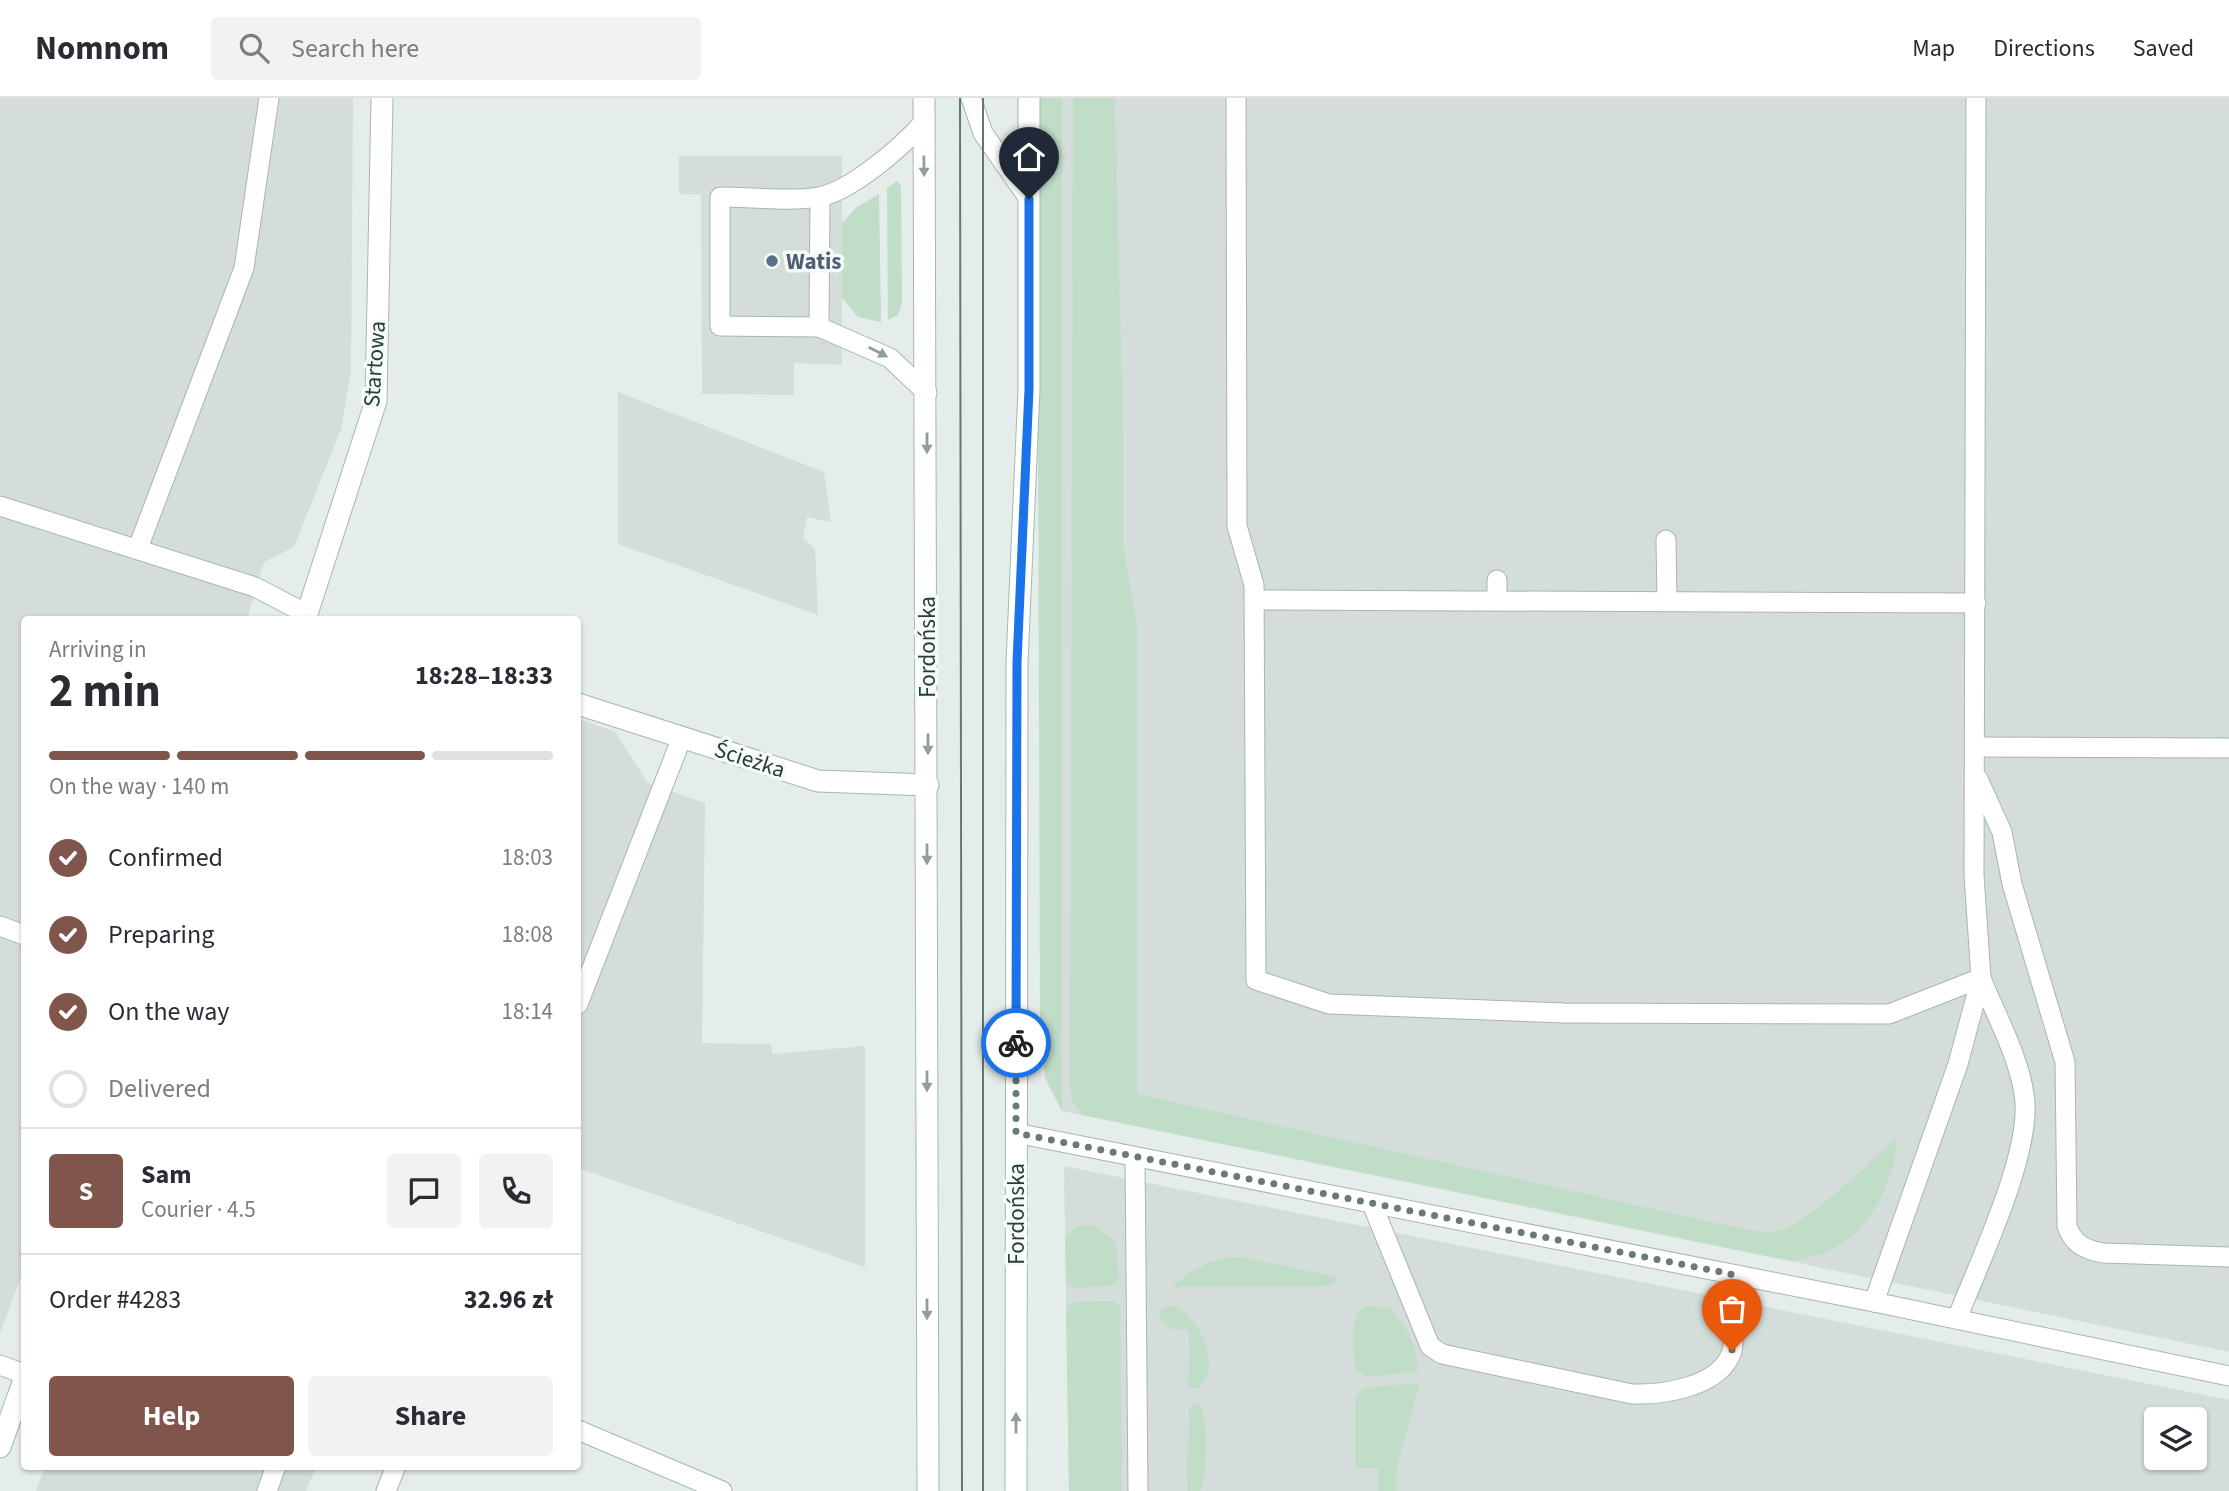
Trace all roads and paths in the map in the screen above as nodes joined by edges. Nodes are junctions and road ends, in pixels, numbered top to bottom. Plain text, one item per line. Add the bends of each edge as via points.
1 (269, 98) edge
2 (382, 98) edge
3 (924, 98) edge
4 (971, 98) edge
5 (1029, 98) edge
6 (1236, 98) edge
7 (1976, 98) edge
8 (924, 122) junction
9 (820, 197) junction
10 (1029, 199) junction
11 (819, 327) junction
12 (927, 393) junction
13 (0, 506) edge
14 (1666, 540) dead end
15 (138, 548) junction
16 (1497, 580) dead end
17 (1254, 600) junction
18 (1497, 601) junction
19 (1667, 601) junction
20 (1976, 603) junction
21 (308, 616) edge
22 (313, 616) edge
23 (581, 705) edge
24 (682, 737) junction
25 (1975, 747) junction
26 (2229, 748) edge
27 (1975, 772) junction
28 (928, 786) junction
29 (0, 926) edge
30 (21, 935) edge
31 (1981, 978) junction
32 (581, 996) edge
33 (1016, 1133) junction
34 (1135, 1158) junction
35 (1372, 1204) junction
36 (2229, 1258) edge
37 (1731, 1274) junction
38 (1874, 1302) junction
39 (1957, 1319) junction
40 (0, 1365) edge
41 (21, 1373) edge
42 (2229, 1376) edge
43 (21, 1388) edge
44 (581, 1431) edge
45 (2, 1436) edge
46 (275, 1470) edge
47 (395, 1470) edge
48 (267, 1491) edge
49 (386, 1491) edge
50 (722, 1491) edge
51 (928, 1491) edge
52 (1016, 1491) edge
53 (1138, 1491) edge

1 - 15 lane via 244,268
2 - 22 main road, Startowa via 376,401
3 - 8 main road, Fordońska
4 - 10 lane via 982,134
5 - 10 main road, Fordońska
6 - 17 lane via 1237,526
7 - 20 lane
8 - 9 lane via 902,148 880,164
8 -> 12 main road, Fordońska
9 - 11 lane
9 - 11 lane via 720,197 720,326
10 - 33 main road, Fordońska via 1029,389 1017,662
11 -> 12 lane via 890,358
12 -> 28 main road, Fordońska
13 - 15 lane
14 - 19 lane
15 - 21 lane via 255,587
16 - 18 lane
17 - 18 lane
17 - 31 lane via 1256,980 1329,1004 1564,1013 1889,1014
18 - 19 lane
19 - 20 lane
20 - 25 lane
23 - 24 main road, Ścieżka
24 - 28 main road, Ścieżka via 818,781
24 - 32 lane
25 - 26 lane
25 - 27 lane
27 - 31 lane
27 - 36 lane via 2003,832 2012,884 2065,1062 2067,1226 2071,1237 2085,1248 2104,1253
28 -> 51 main road, Fordońska
29 - 30 lane
31 - 38 lane via 1958,1064
31 - 39 lane via 2020,1073 2026,1120 2024,1139
33 - 34 lane
52 -> 33 main road, Fordońska
34 - 35 lane
34 - 53 lane
35 - 37 lane
35 - 37 lane via 1430,1346 1442,1354 1632,1394 1655,1395 1721,1370 1732,1351
37 - 38 lane
38 - 39 lane
39 - 42 lane
40 - 41 lane
43 - 45 main road
44 - 50 lane
46 - 48 lane
47 - 49 lane

